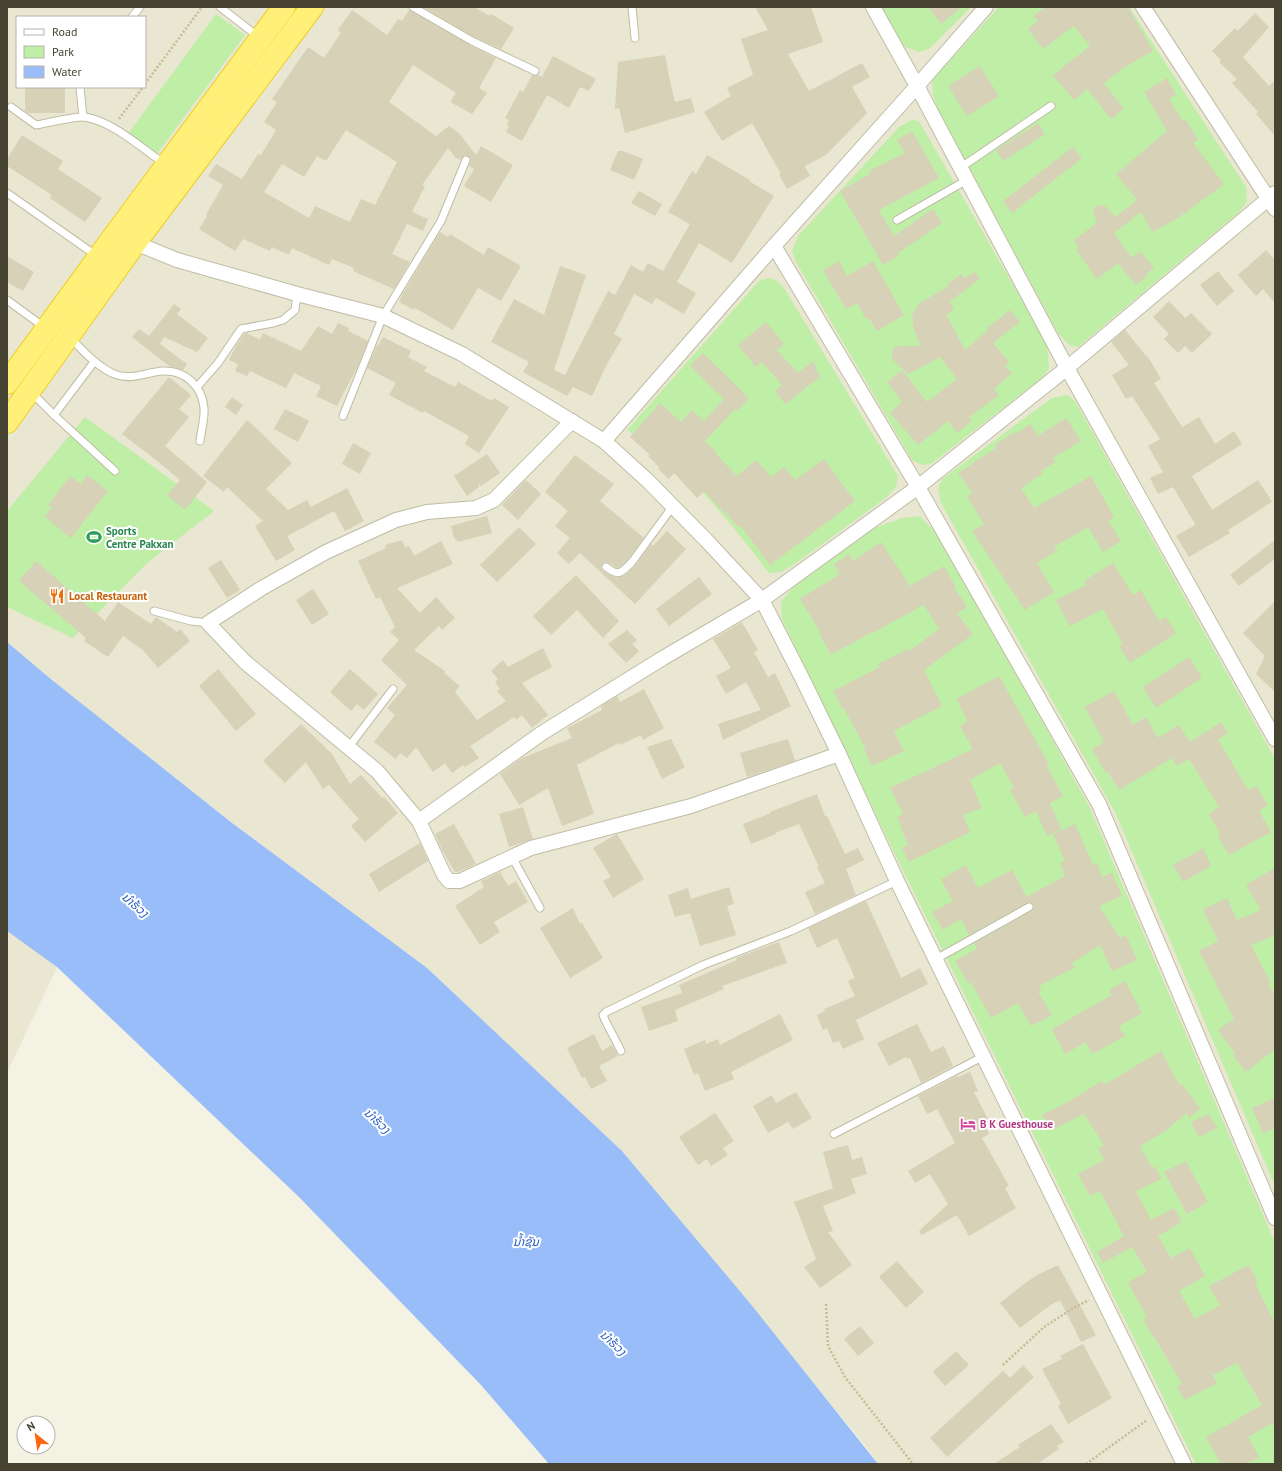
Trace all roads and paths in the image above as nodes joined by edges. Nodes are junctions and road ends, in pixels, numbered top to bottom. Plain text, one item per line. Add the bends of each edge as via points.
1 (140, 7) edge
2 (202, 7) edge
3 (220, 7) edge
4 (284, 7) edge
5 (312, 7) edge
6 (413, 7) edge
7 (632, 7) edge
8 (873, 7) edge
9 (986, 7) edge
10 (1143, 7) edge
11 (133, 16) edge
12 (635, 38) dead end
13 (269, 45) junction
14 (535, 71) dead end
15 (146, 83) edge
16 (917, 86) junction
17 (80, 88) edge
18 (141, 88) edge
19 (1050, 106) dead end
20 (11, 107) dead end
21 (83, 117) junction
22 (113, 127) junction
23 (466, 160) dead end
24 (166, 165) junction
25 (964, 174) junction
26 (7, 193) edge
27 (1273, 200) edge
28 (897, 220) dead end
29 (115, 235) junction
30 (135, 243) junction
31 (774, 246) junction
32 (99, 257) junction
33 (297, 294) junction
34 (7, 300) edge
35 (383, 316) junction
36 (46, 329) junction
37 (68, 335) junction
38 (94, 362) junction
39 (1066, 368) junction
40 (18, 383) edge
41 (197, 387) junction
42 (54, 415) junction
43 (343, 416) dead end
44 (572, 421) junction
45 (7, 422) edge
46 (200, 441) dead end
47 (604, 441) junction
48 (115, 472) dead end
49 (918, 487) junction
50 (673, 506) junction
51 (606, 567) dead end
52 (762, 600) junction
53 (154, 611) dead end
54 (208, 623) junction
55 (393, 689) dead end
56 (1275, 739) edge
57 (348, 748) junction
58 (839, 754) junction
59 (419, 821) junction
60 (512, 857) junction
61 (898, 881) junction
62 (1029, 906) dead end
63 (540, 908) dead end
64 (936, 959) junction
65 (621, 1051) dead end
66 (984, 1056) junction
67 (834, 1134) dead end
68 (1275, 1218) edge
69 (1101, 1294) junction
70 (826, 1304) dead end
71 (1003, 1365) dead end
72 (1159, 1412) junction
73 (912, 1464) edge
74 (1086, 1464) edge
75 (1184, 1464) edge

1 - 11 lane
2 - 15 path
3 - 13 lane
4 - 13 highway
5 - 13 highway
6 - 14 lane via 472,41
7 - 12 lane
8 - 16 street
9 - 16 street
10 - 27 street
13 - 24 highway
13 - 30 highway
16 - 25 street
16 - 31 street
17 - 21 lane
18 - 22 path
19 - 25 lane
20 - 21 lane via 36,125
21 - 22 lane
22 - 24 lane
23 - 35 lane via 441,221
24 - 29 highway
25 - 28 lane
25 - 39 street
26 - 32 lane
27 - 39 street
29 - 30 street
29 - 32 highway
30 - 33 street via 177,260
30 - 37 highway
31 - 47 street
31 - 49 street
32 - 36 highway
33 - 35 street
33 - 41 lane via 294,310 283,320 241,329 218,363
34 - 36 lane
35 - 43 lane
35 - 44 street via 462,354
36 - 40 highway
37 - 38 lane
37 - 40 highway
38 - 41 lane via 117,375 134,377 163,371 177,373 190,379
38 - 42 lane
39 - 49 street
39 - 56 street
40 - 42 lane
40 - 45 highway
41 - 46 lane via 204,408
42 - 48 lane
44 - 47 street
44 - 54 street via 494,500 476,508 427,512 396,520 326,552 268,584
47 - 50 street
49 - 52 street
49 - 68 street via 1100,804
50 - 51 lane via 625,569 614,573
50 - 52 street
52 - 58 street
52 - 59 street via 542,733
53 - 54 lane
54 - 57 street via 245,662
55 - 57 lane
57 - 59 street via 377,771
58 - 60 street via 691,806 531,848
58 - 61 street
59 - 60 street via 449,881 460,881
60 - 63 lane
61 - 64 street
61 - 65 lane via 790,931 703,965 606,1012 603,1015
62 - 64 lane
64 - 66 street
66 - 67 lane
66 - 69 street
69 - 71 path via 1044,1327
69 - 72 street
70 - 73 path via 828,1346 845,1377
72 - 74 path
72 - 75 street

